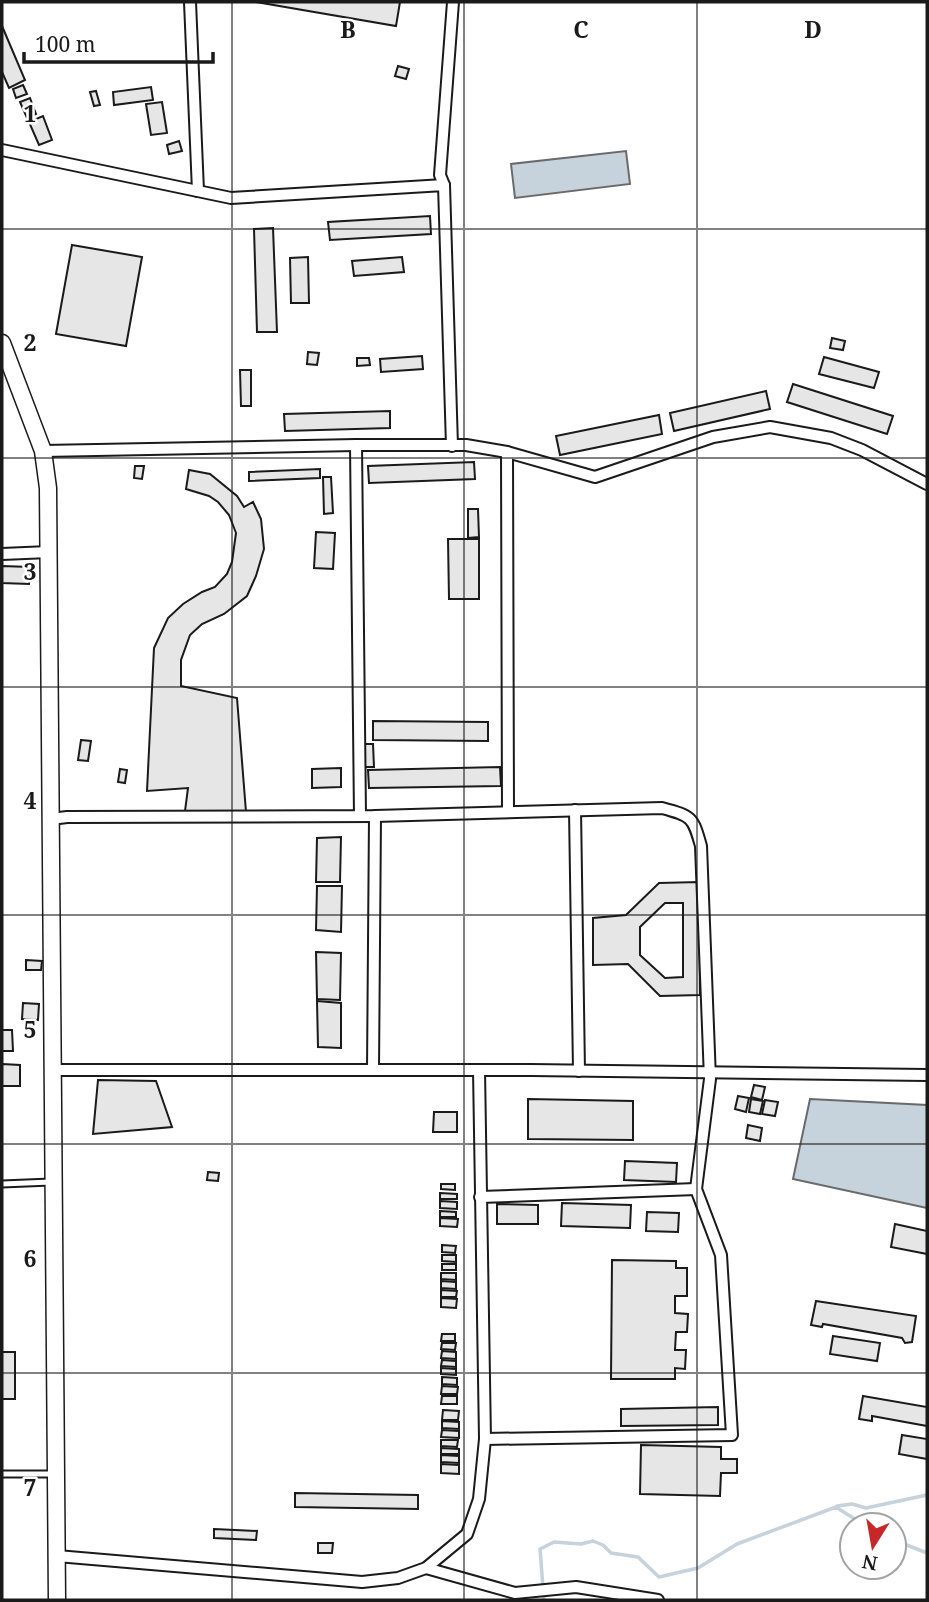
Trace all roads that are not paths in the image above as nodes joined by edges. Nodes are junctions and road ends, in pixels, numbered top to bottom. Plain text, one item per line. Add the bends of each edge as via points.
1 (190, 2) edge
2 (453, 2) edge
3 (2, 150) edge
4 (444, 185) junction
5 (198, 191) junction
6 (2, 343) edge
7 (356, 445) junction
8 (452, 446) junction
9 (43, 451) junction
10 (507, 452) junction
11 (927, 484) edge
12 (49, 552) junction
13 (2, 554) edge
14 (575, 810) junction
15 (508, 811) junction
16 (360, 816) junction
17 (375, 816) junction
18 (51, 819) junction
19 (53, 1070) junction
20 (373, 1070) junction
21 (479, 1070) junction
22 (579, 1070) junction
23 (709, 1072) junction
24 (927, 1075) edge
25 (54, 1183) junction
26 (2, 1184) edge
27 (696, 1189) junction
28 (480, 1196) junction
29 (485, 1439) junction
30 (2, 1474) edge
31 (57, 1474) junction
32 (57, 1556) junction
33 (426, 1568) junction
34 (57, 1600) edge
35 (658, 1600) edge

1 - 5 street
2 - 4 street via 440,175
3 - 5 street
4 - 5 street via 231,198
4 - 8 street
6 - 9 street
7 - 8 street
7 - 9 street
7 - 16 street
8 - 10 street
9 - 12 street
10 - 11 street via 595,477 713,437 770,427 831,438
10 - 15 street
12 - 13 street
12 - 18 street
14 - 15 street
14 - 22 street
14 - 23 street via 662,808 682,813 695,823 701,846
15 - 17 street
16 - 17 street
16 - 18 street
17 - 20 street
18 - 19 street
19 - 20 street
19 - 25 street
20 - 21 street
21 - 22 street
21 - 28 street
22 - 23 street
23 - 24 street
23 - 27 street
25 - 26 lane
25 - 31 street
27 - 28 street
27 - 29 street via 721,1255 732,1435
28 - 29 street
29 - 33 street via 479,1499 467,1534
30 - 31 lane
31 - 32 street
32 - 33 street via 362,1582 398,1578
32 - 34 street
33 - 35 street via 515,1592 576,1587

